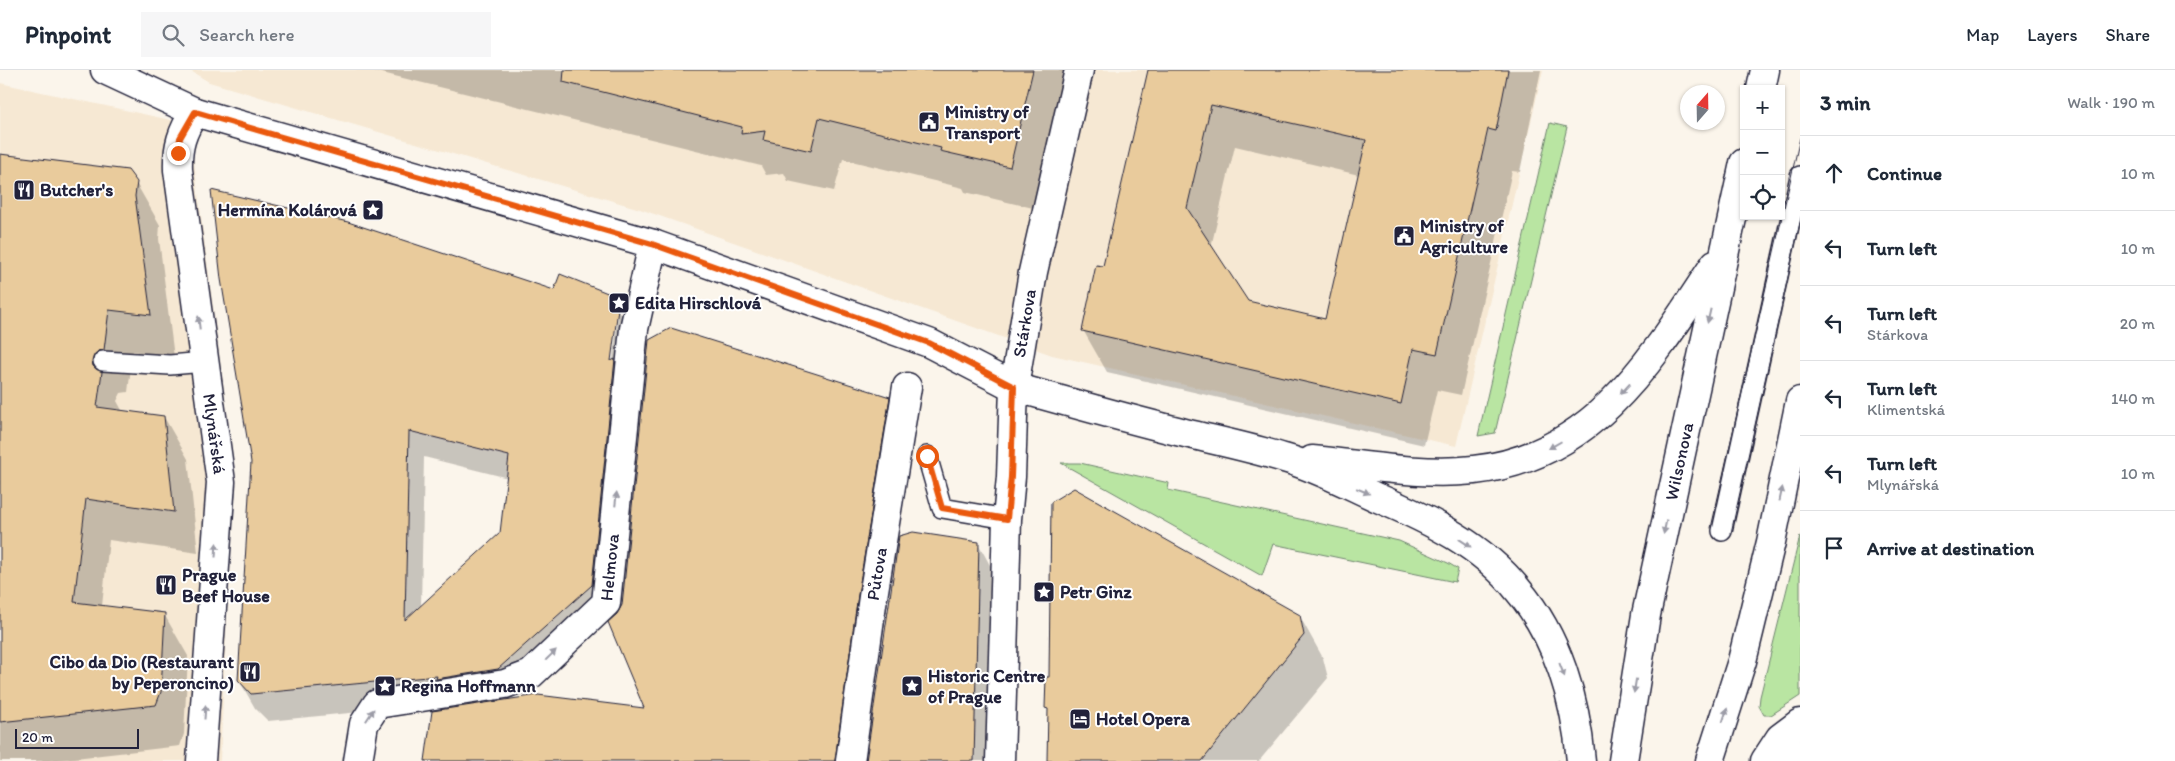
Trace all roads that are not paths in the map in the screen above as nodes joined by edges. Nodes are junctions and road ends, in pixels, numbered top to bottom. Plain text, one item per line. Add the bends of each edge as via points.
1 (105, 70) edge
2 (1079, 70) edge
3 (1765, 70) edge
4 (1761, 85) edge
5 (195, 112) junction
6 (1741, 175) edge
7 (1800, 176) edge
8 (652, 244) junction
9 (1724, 252) junction
10 (103, 361) dead end
11 (204, 362) junction
12 (908, 387) dead end
13 (1014, 387) junction
14 (1800, 401) edge
15 (927, 456) dead end
16 (1286, 458) junction
17 (1007, 519) junction
18 (1722, 531) dead end
19 (1800, 724) edge
20 (1800, 754) edge
21 (201, 761) edge
22 (358, 761) edge
23 (850, 761) edge
24 (1000, 761) edge
25 (1581, 761) edge
26 (1623, 761) edge
27 (1710, 761) edge
28 (1765, 761) edge
29 (1779, 761) edge

1 - 5 street
2 - 13 street, Stárkova via 1033,272
3 - 4 street
5 - 8 street
11 -> 5 street, Mlynářská via 178,153 180,138
6 - 9 street, Wilsonova
7 - 18 lane
8 - 13 street via 929,343
22 -> 8 street, Helmova via 364,724 377,704 505,684 532,674 606,603 634,329
9 -> 16 street via 1653,358 1595,418 1546,450 1494,467 1473,470 1375,468
9 -> 26 street, Wilsonova via 1646,615
10 - 11 lane via 170,365
21 -> 11 street, Mlynářská via 221,482
12 - 23 street, Půtova via 873,596
13 - 16 street
13 - 17 street, Stárkova
27 -> 14 street via 1742,661
15 - 17 lane via 942,508
16 -> 25 street via 1424,517 1488,559 1519,590 1544,630 1567,682
17 - 24 street, Stárkova
19 - 28 street via 1780,738
20 - 29 street

